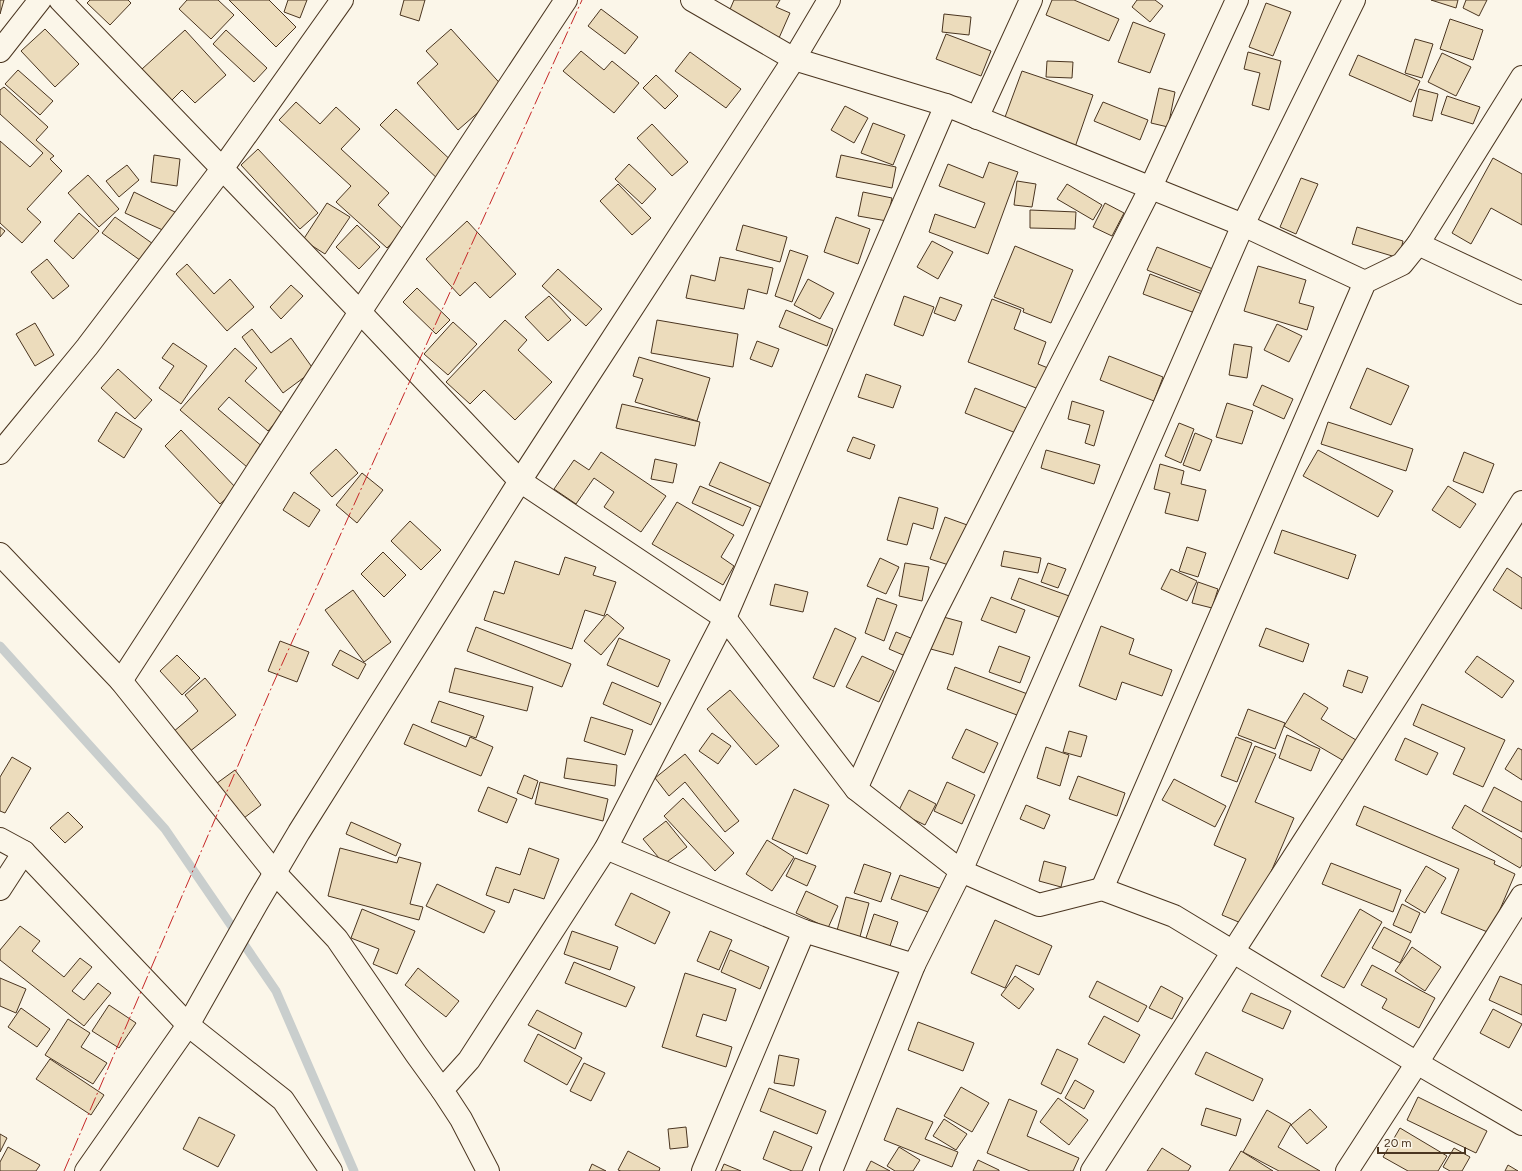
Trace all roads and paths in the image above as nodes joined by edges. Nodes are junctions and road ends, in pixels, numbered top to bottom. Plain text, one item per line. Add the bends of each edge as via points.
1 (40, 0) edge
2 (60, 0) edge
3 (342, 0) edge
4 (566, 0) edge
5 (692, 0) edge
6 (829, 0) edge
7 (1031, 0) edge
8 (1237, 0) edge
9 (1354, 0) edge
10 (0, 51) edge
11 (794, 59) junction
12 (1522, 77) edge
13 (946, 105) junction
14 (977, 118) junction
15 (222, 169) junction
16 (1150, 189) junction
17 (1243, 225) junction
18 (1418, 244) junction
19 (1365, 282) junction
20 (1522, 293) edge
21 (360, 312) junction
22 (0, 453) edge
23 (520, 481) junction
24 (1522, 502) edge
25 (0, 554) edge
26 (725, 618) junction
27 (121, 681) junction
28 (856, 789) junction
29 (0, 839) edge
30 (606, 848) junction
31 (24, 852) junction
32 (961, 871) junction
33 (275, 873) junction
34 (0, 889) edge
35 (1102, 889) junction
36 (1522, 896) edge
37 (804, 931) junction
38 (1233, 952) junction
39 (914, 965) junction
40 (188, 1025) junction
41 (1417, 1063) junction
42 (442, 1090) junction
43 (1522, 1124) edge
44 (86, 1171) edge
45 (331, 1171) edge
46 (488, 1171) edge
47 (703, 1171) edge
48 (832, 1171) edge
49 (1092, 1171) edge
50 (1347, 1171) edge

1 - 10 street
2 - 15 street
3 - 15 street
4 - 21 street
5 - 11 street
6 - 11 street
7 - 14 street
8 - 16 street
9 - 17 street
11 - 13 street
11 - 23 street
12 - 18 street
13 - 14 street
13 - 26 street
14 - 16 street
15 - 21 street
15 - 22 street via 87,346
16 - 17 street
16 - 28 street via 934,612
17 - 19 street
17 - 32 street
18 - 19 street via 1402,264
18 - 20 street
19 - 35 street
21 - 23 street
21 - 27 street
23 - 26 street
23 - 33 street
24 - 38 street
25 - 27 street
26 - 28 street
26 - 30 street
27 - 33 street
28 - 32 street
29 - 31 street
30 - 37 street
30 - 42 street via 469,1060
31 - 34 street
31 - 40 street
32 - 35 street via 1039,905
32 - 39 street
33 - 40 street
33 - 42 street via 337,939
35 - 38 street via 1174,916
36 - 41 street
37 - 39 street
37 - 47 street
38 - 41 street
38 - 49 street
39 - 48 street
40 - 44 street
40 - 45 street via 283,1100
41 - 43 street
41 - 50 street
42 - 46 street via 461,1119

